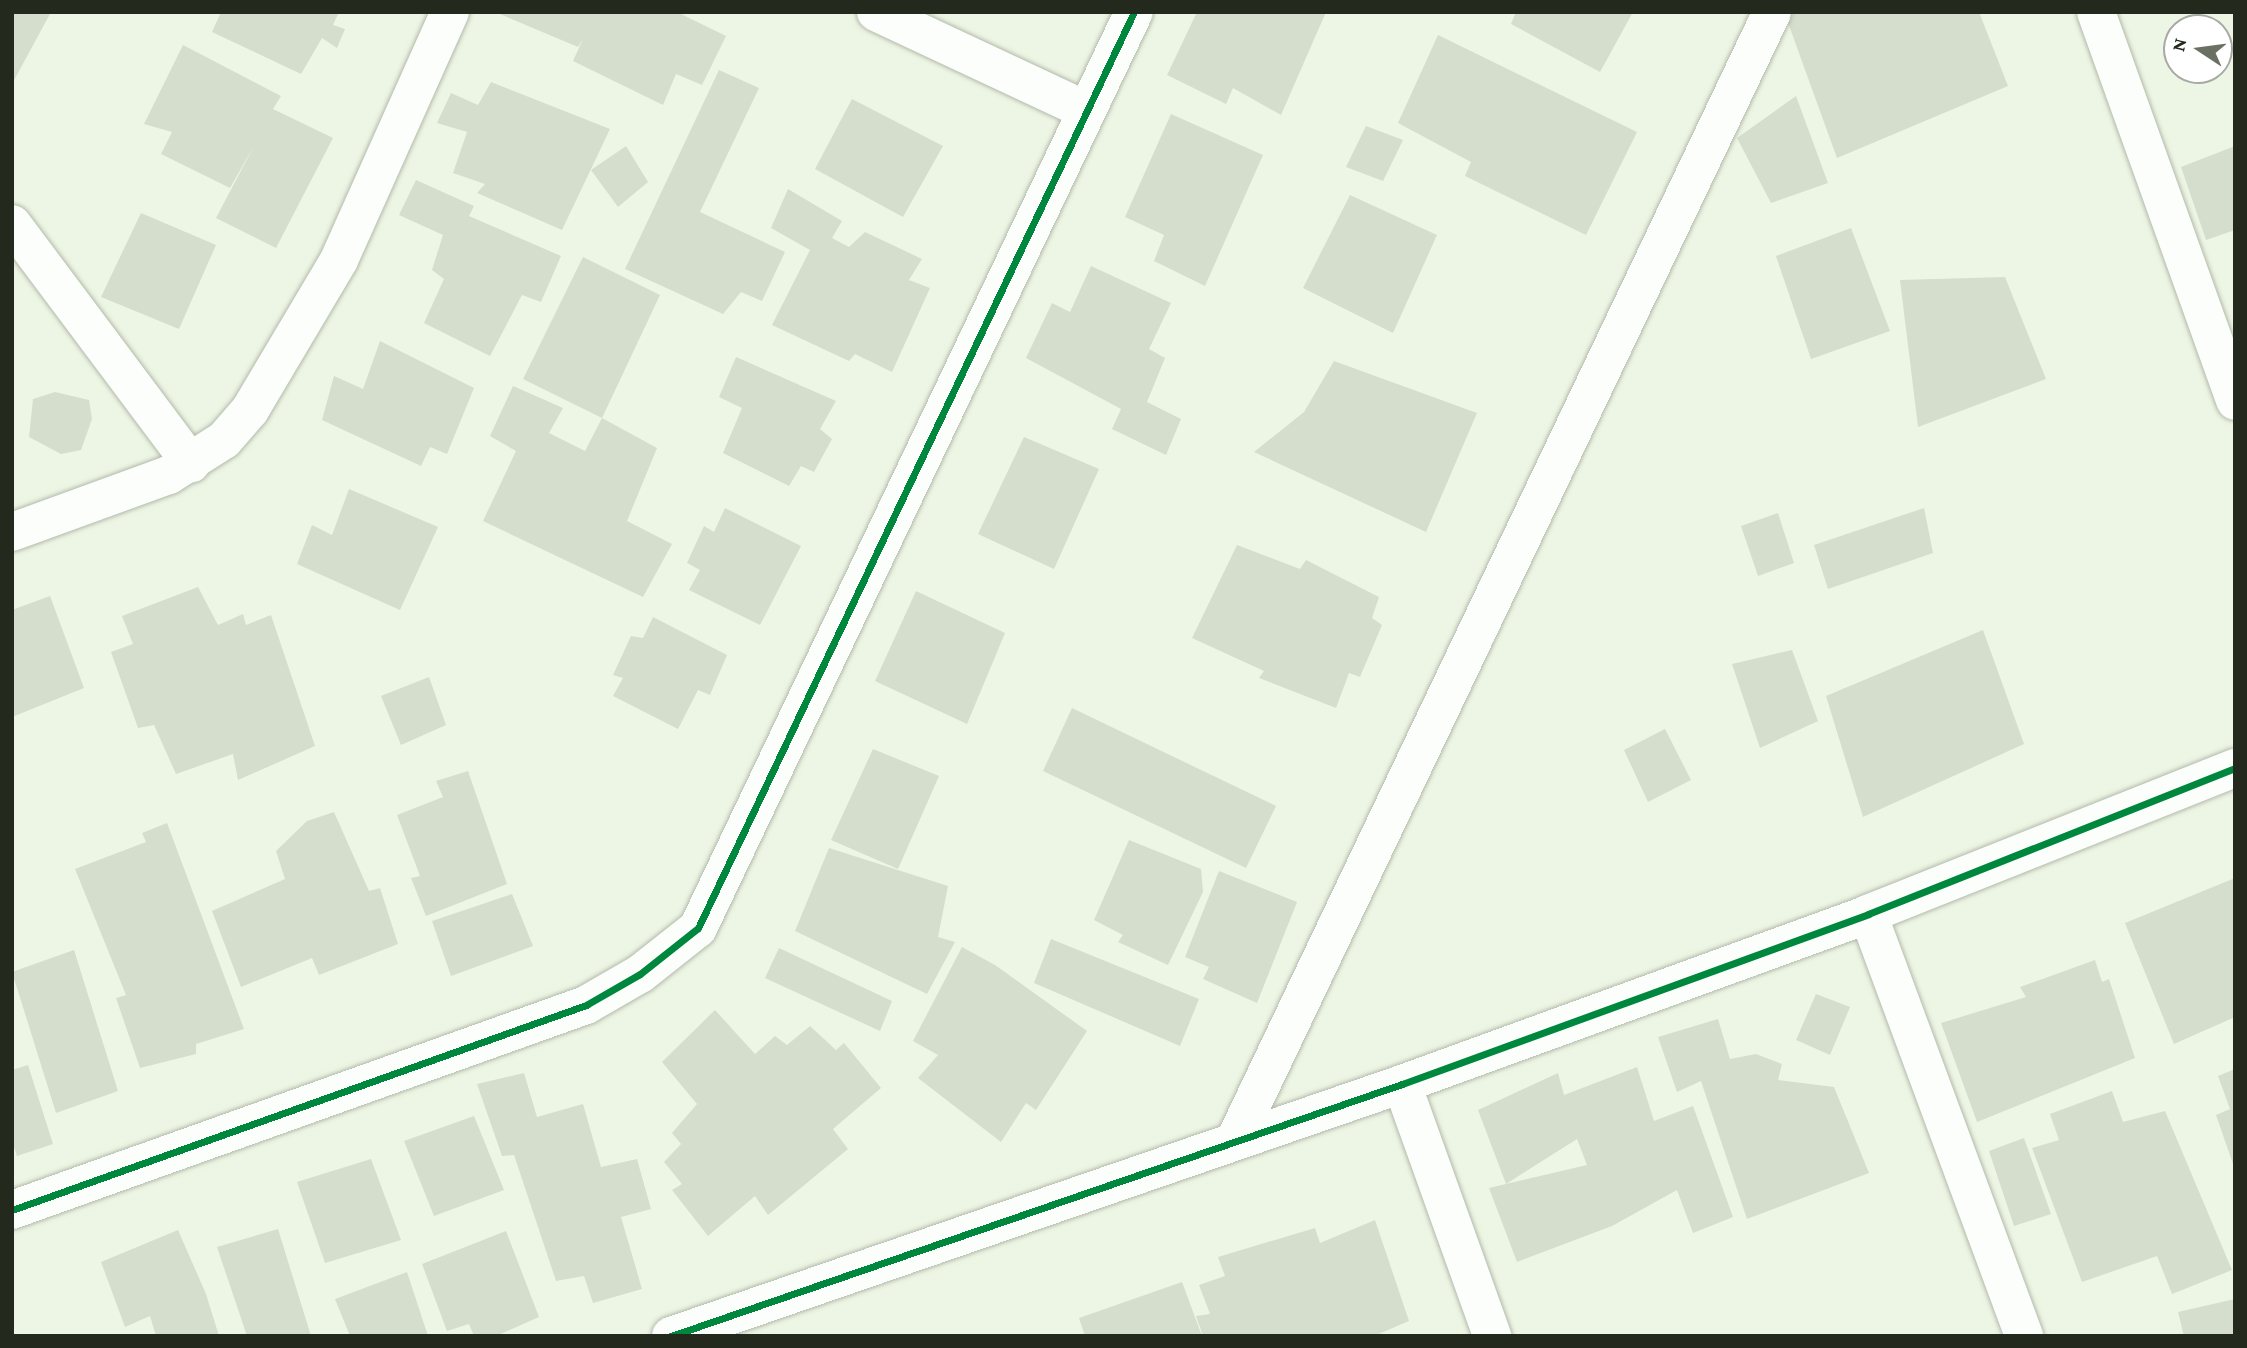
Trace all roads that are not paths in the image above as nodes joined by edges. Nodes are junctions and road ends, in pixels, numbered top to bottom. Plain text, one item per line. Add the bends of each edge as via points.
1 (450, 12) edge
2 (876, 12) edge
3 (1134, 12) edge
4 (1772, 12) edge
5 (2095, 12) edge
6 (1085, 110) junction
7 (12, 224) edge
8 (2235, 401) edge
9 (191, 463) junction
10 (12, 532) edge
11 (2235, 768) edge
12 (1868, 914) junction
13 (1402, 1084) junction
14 (1235, 1140) junction
15 (12, 1210) edge
16 (671, 1336) edge
17 (1492, 1336) edge
18 (2024, 1336) edge

1 - 9 street via 340,260 250,410 224,440
2 - 6 street
3 - 6 street
4 - 14 street
5 - 8 street
6 - 15 street via 698,928 640,974 586,1005
7 - 9 street
9 - 10 street
11 - 12 street
12 - 13 street
12 - 18 street
13 - 14 street
13 - 17 street
14 - 16 street

